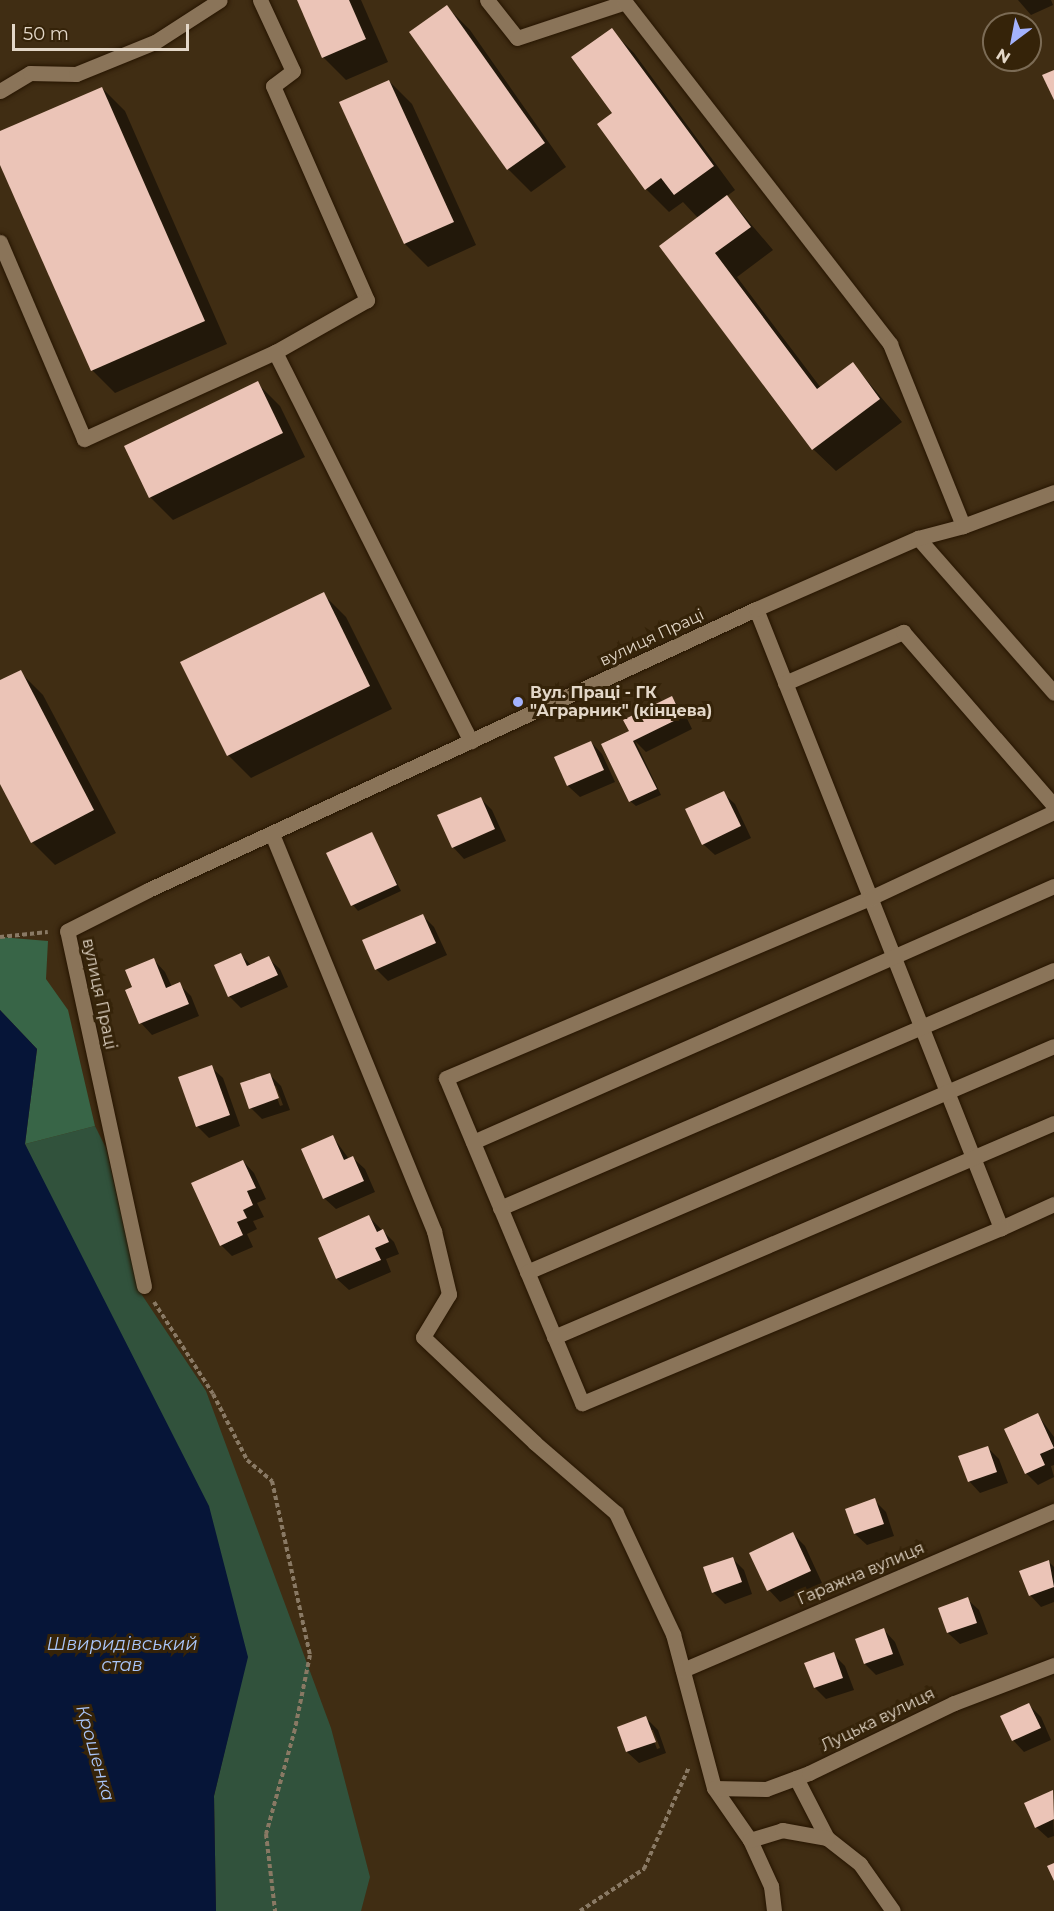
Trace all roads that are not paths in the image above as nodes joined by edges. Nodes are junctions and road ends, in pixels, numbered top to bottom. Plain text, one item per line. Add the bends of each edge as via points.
1 (220, 0) edge
2 (260, 0) edge
3 (488, 0) edge
4 (0, 90) edge
5 (0, 242) edge
6 (275, 352) junction
7 (1054, 492) edge
8 (963, 526) junction
9 (918, 538) junction
10 (756, 609) junction
11 (785, 683) junction
12 (1054, 693) edge
13 (471, 742) junction
14 (1054, 806) edge
15 (1054, 812) edge
16 (272, 834) junction
17 (1054, 886) edge
18 (870, 898) junction
19 (894, 957) junction
20 (1054, 970) edge
21 (921, 1026) junction
22 (1054, 1046) edge
23 (948, 1093) junction
24 (1054, 1123) edge
25 (473, 1142) junction
26 (974, 1159) junction
27 (1054, 1204) edge
28 (500, 1208) junction
29 (1001, 1228) junction
30 (527, 1272) junction
31 (144, 1286) road end
32 (554, 1337) junction
33 (1054, 1511) edge
34 (1054, 1665) edge
35 (683, 1670) junction
36 (796, 1778) junction
37 (714, 1788) junction
38 (826, 1838) junction
39 (750, 1840) junction
40 (774, 1911) edge
41 (893, 1911) edge

1 - 4 street via 155,42 76,74 30,73
2 - 6 street via 293,71 273,86 367,300
3 - 8 street via 517,38 626,2 890,344
5 - 6 street via 84,439
6 - 13 street
7 - 8 street, вулиця Праці
8 - 9 street, вулиця Праці
9 - 10 street, вулиця Праці
9 - 12 street
10 - 11 street
10 - 13 street, вулиця Праці
11 - 14 street via 903,632
11 - 18 street
13 - 16 street, вулиця Праці
15 - 18 street
16 - 31 street, вулиця Праці via 67,931
16 - 35 street via 434,1231 448,1294 423,1337 535,1443 616,1512 673,1634
17 - 19 street
18 - 19 street
18 - 25 street via 446,1078
19 - 21 street
19 - 25 street
20 - 21 street
21 - 23 street
21 - 28 street
22 - 23 street
23 - 26 street
23 - 30 street
24 - 26 street
25 - 28 street
26 - 29 street
26 - 32 street
27 - 29 street
28 - 30 street
29 - 32 street via 582,1402
30 - 32 street
33 - 35 street, Гаражна вулиця
34 - 36 street, Луцька вулиця via 954,1703
35 - 37 street
36 - 37 street, Луцька вулиця via 766,1789
36 - 38 street
37 - 39 street
38 - 39 street via 782,1830
38 - 41 street via 860,1864
39 - 40 street via 771,1886

